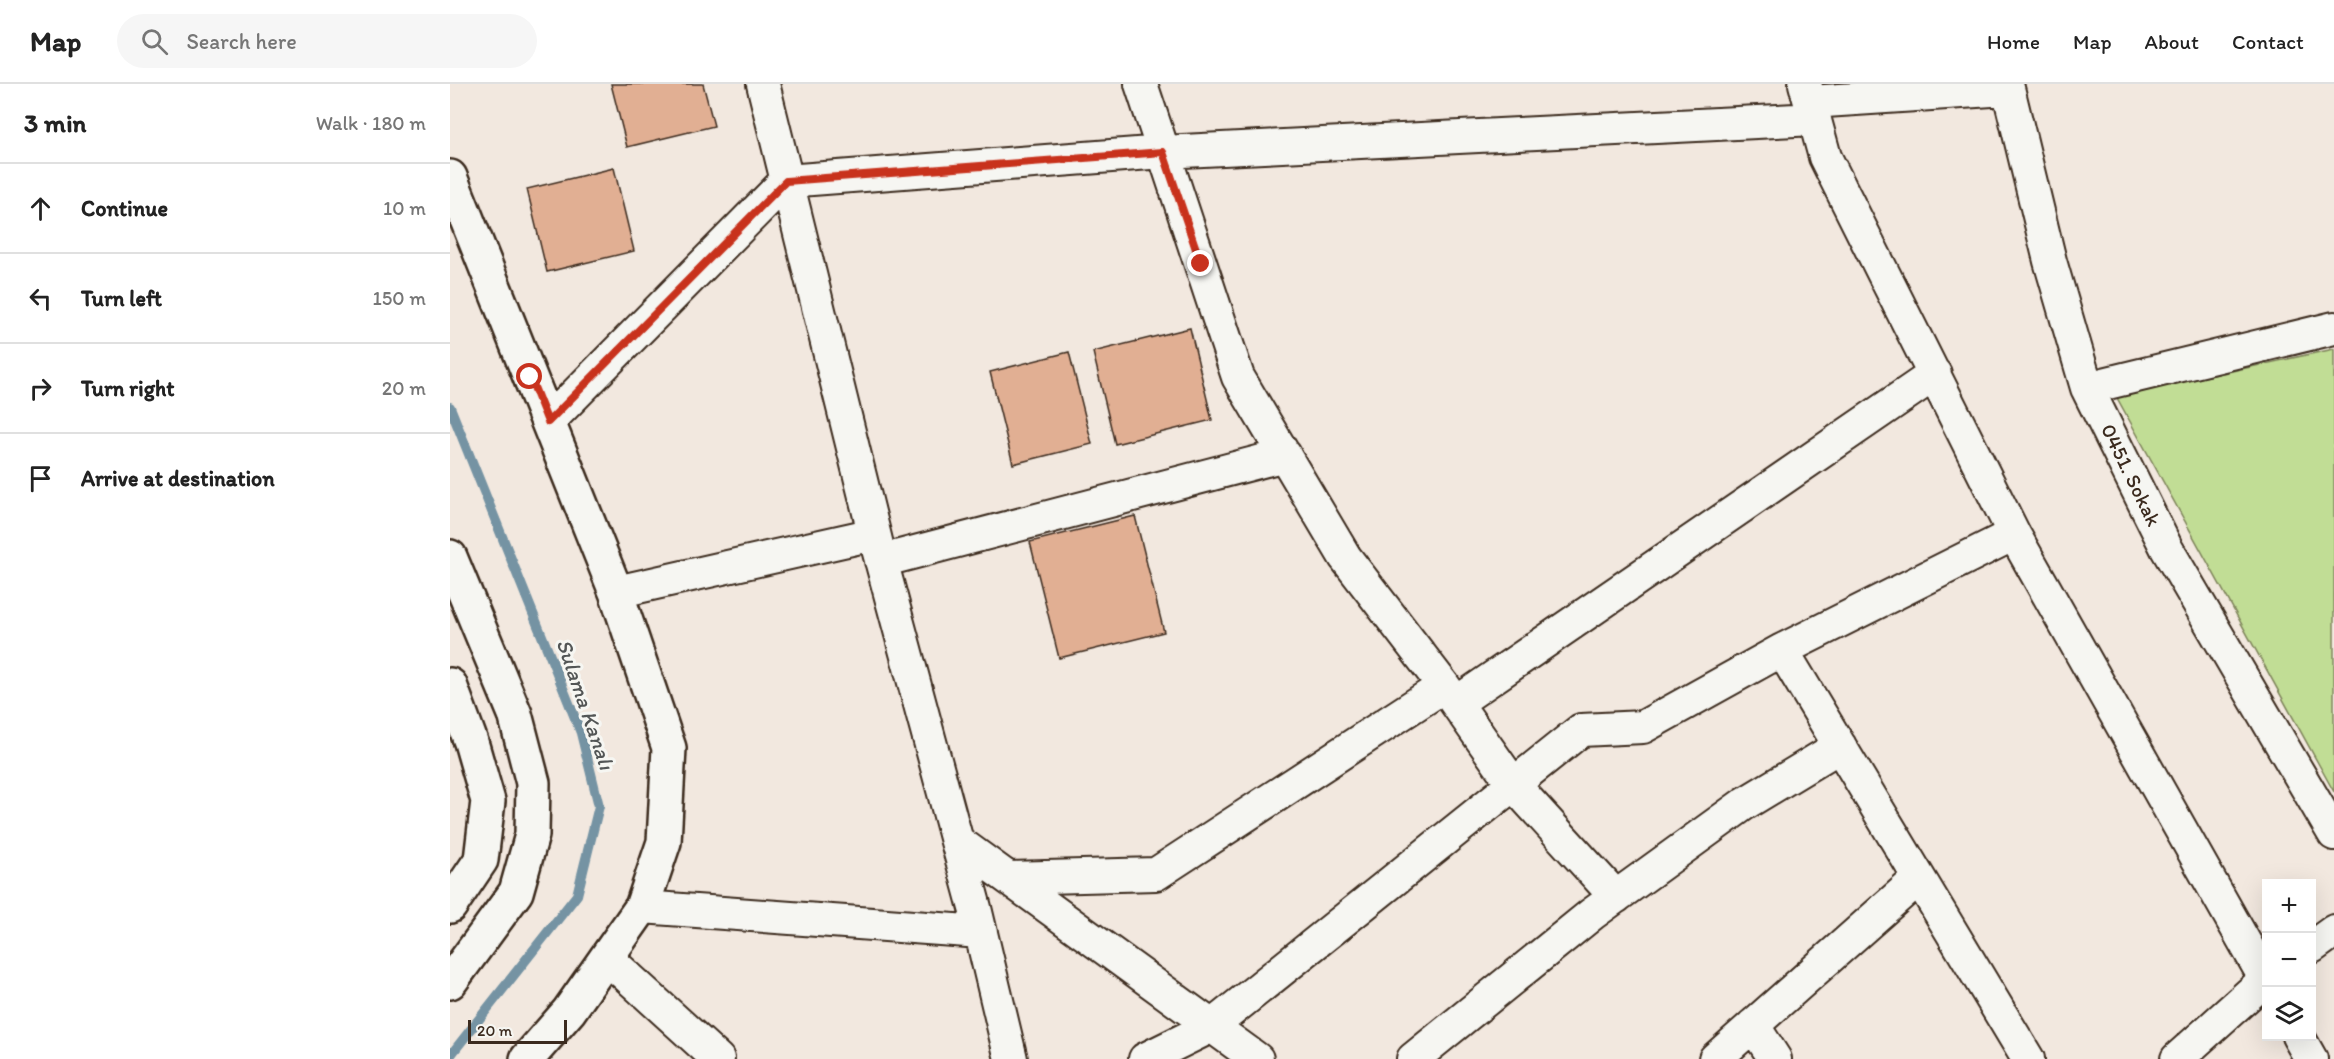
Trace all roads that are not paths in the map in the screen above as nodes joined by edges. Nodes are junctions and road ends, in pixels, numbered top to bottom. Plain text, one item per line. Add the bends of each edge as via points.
1 (763, 84) edge
2 (1141, 84) edge
3 (2007, 86) edge
4 (1810, 101) edge
5 (1163, 152) junction
6 (450, 177) edge
7 (786, 181) junction
8 (2334, 328) edge
9 (1935, 374) junction
10 (2087, 388) junction
11 (548, 422) junction
12 (1285, 455) junction
13 (2014, 534) junction
14 (878, 548) junction
15 (450, 556) edge
16 (616, 592) junction
17 (1782, 650) junction
18 (450, 686) edge
19 (1450, 695) junction
20 (1840, 746) junction
21 (1513, 784) junction
22 (2334, 834) edge
23 (957, 841) junction
24 (1008, 878) junction
25 (1919, 878) junction
26 (1616, 897) junction
27 (450, 906) edge
28 (642, 907) junction
29 (2334, 931) edge
30 (981, 932) junction
31 (2316, 944) edge
32 (606, 958) junction
33 (2262, 972) edge
34 (450, 982) edge
35 (2262, 983) edge
36 (1753, 1025) junction
37 (1212, 1026) junction
38 (2301, 1041) edge
39 (527, 1059) edge
40 (718, 1059) edge
41 (1011, 1059) edge
42 (1145, 1059) edge
43 (1257, 1059) edge
44 (1413, 1059) edge
45 (1715, 1059) edge
46 (1775, 1059) edge
47 (2028, 1059) edge
48 (2176, 1059) edge
49 (2311, 1059) edge

1 - 7 street
2 - 5 street
3 - 4 street
3 - 10 street, 0451. Sokak via 2050,261
4 - 5 street
4 - 9 street via 1825,157
5 - 7 street
5 - 12 street via 1238,377
6 - 11 street
7 - 11 street
7 - 14 street
8 - 10 street
9 - 13 street
9 - 19 street
10 - 22 street, 0451. Sokak via 2167,549
11 - 16 street
12 - 14 street
12 - 19 street via 1345,557
13 - 17 street
13 - 33 street
14 - 16 street
14 - 23 street
15 - 34 street via 515,714 533,783 532,835 516,892
16 - 28 street via 669,748 664,842
17 - 20 street
17 - 21 street via 1643,727 1581,730
18 - 27 street via 488,801 481,860
19 - 21 street
19 - 24 street via 1156,874
20 - 25 street
20 - 26 street via 1744,804
21 - 26 street
21 - 37 street
23 - 24 street
23 - 30 street
24 - 37 street
25 - 36 street
25 - 47 street
26 - 44 street
28 - 30 street
28 - 32 street
29 - 31 street
30 - 41 street
32 - 39 street via 569,1011
32 - 40 street
35 - 48 street
36 - 45 street
36 - 46 street
37 - 42 street
37 - 43 street
38 - 49 street

